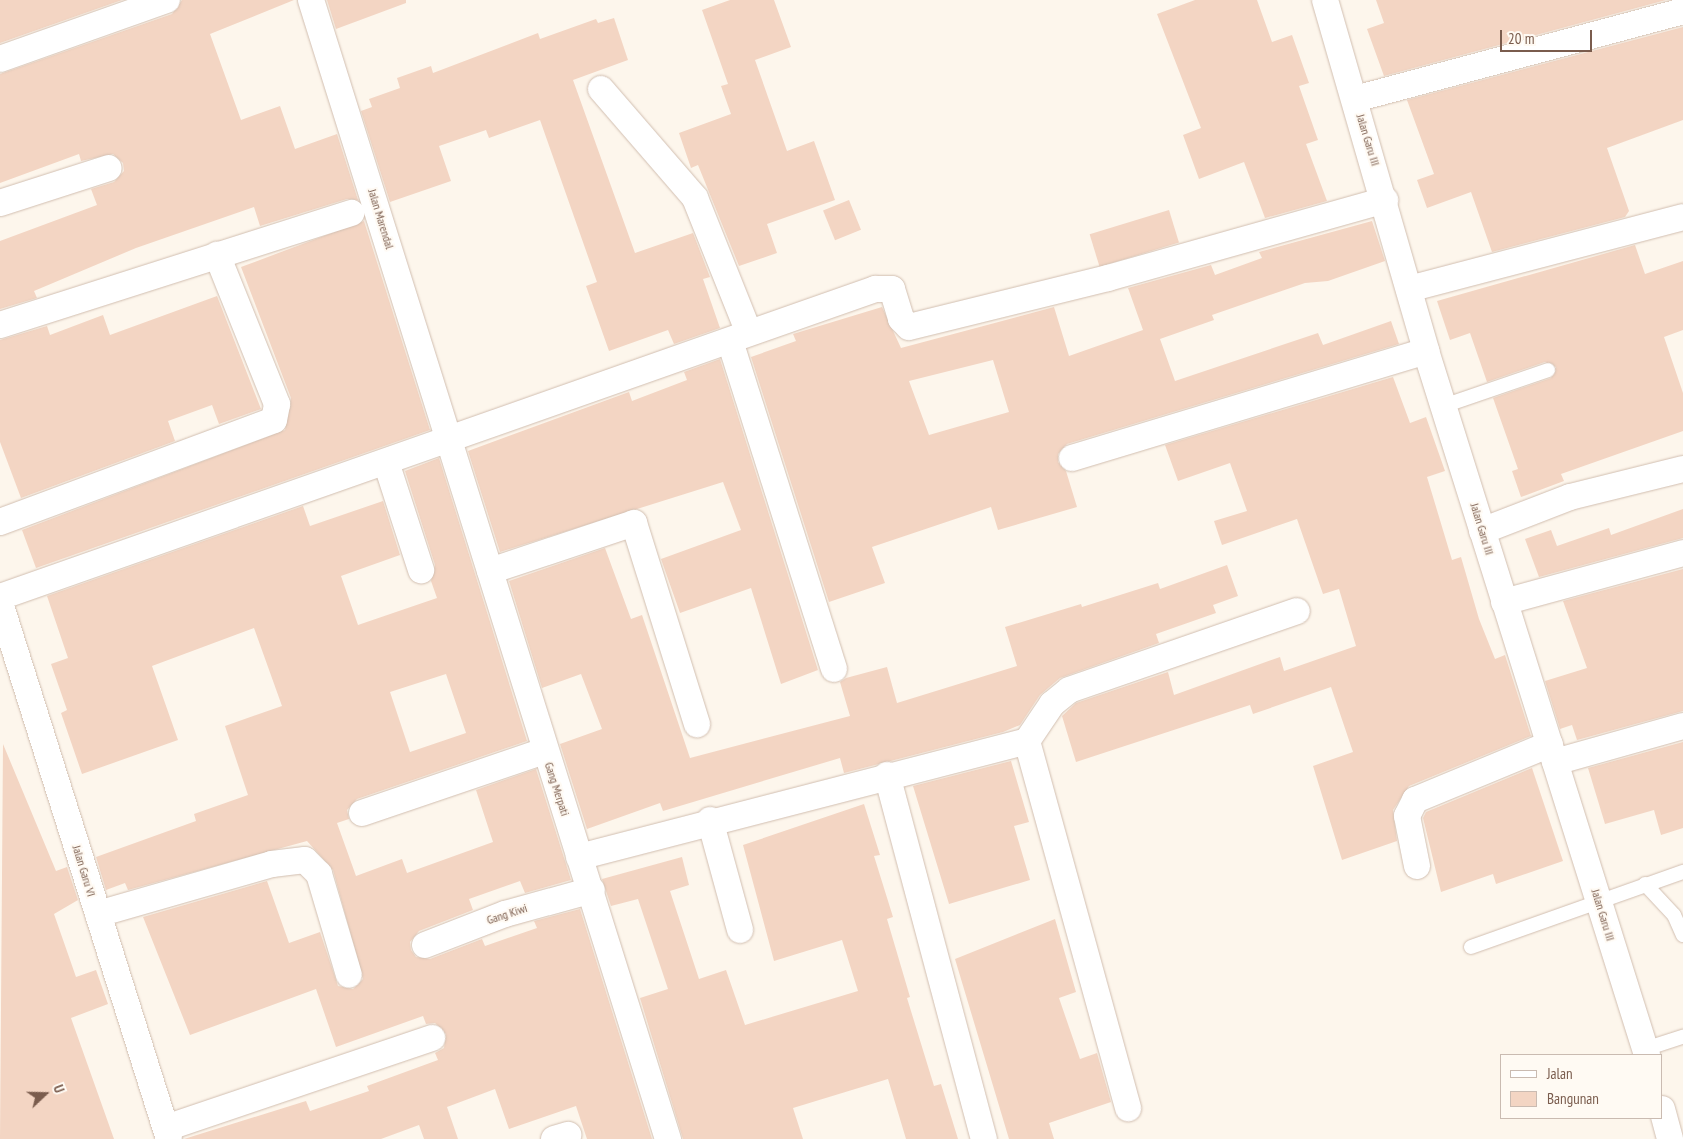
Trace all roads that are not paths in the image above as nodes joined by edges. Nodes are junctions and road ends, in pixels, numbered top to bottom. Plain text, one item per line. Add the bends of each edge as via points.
1 (167, 0) edge
2 (311, 0) edge
3 (1325, 0) edge
4 (1683, 11) edge
5 (0, 59) edge
6 (601, 89) dead end
7 (1355, 99) junction
8 (109, 168) dead end
9 (1385, 200) junction
10 (0, 203) edge
11 (352, 213) dead end
12 (1683, 217) edge
13 (217, 255) junction
14 (1409, 289) junction
15 (0, 325) edge
16 (740, 337) junction
17 (1426, 352) junction
18 (1548, 370) dead end
19 (1443, 406) junction
20 (449, 438) junction
21 (1072, 458) dead end
22 (386, 462) junction
23 (1683, 469) edge
24 (0, 522) edge
25 (1482, 531) junction
26 (1683, 553) edge
27 (421, 570) dead end
28 (490, 571) junction
29 (0, 597) edge
30 (1504, 602) junction
31 (0, 603) edge
32 (1297, 611) dead end
33 (834, 669) dead end
34 (697, 724) dead end
35 (1683, 726) edge
36 (1027, 741) junction
37 (544, 750) junction
38 (1552, 753) junction
39 (887, 775) junction
40 (362, 813) dead end
41 (710, 820) junction
42 (579, 856) junction
43 (1417, 866) dead end
44 (1683, 872) edge
45 (1645, 884) junction
46 (592, 890) junction
47 (1598, 900) junction
48 (98, 914) junction
49 (740, 930) dead end
50 (1683, 935) edge
51 (425, 945) dead end
52 (1471, 947) dead end
53 (348, 975) dead end
54 (1683, 1037) edge
55 (432, 1038) dead end
56 (1646, 1052) edge
57 (1128, 1108) dead end
58 (1663, 1113) edge
59 (167, 1133) edge
60 (668, 1139) edge
61 (984, 1139) edge
62 (1670, 1139) edge

1 - 5 street
2 - 20 street, Jalan Marendal
3 - 7 street, Jalan Garu III
4 - 7 street
6 - 16 street via 695,198
7 - 9 street, Jalan Garu III
8 - 10 street
9 - 14 street, Jalan Garu III
9 - 16 street via 1108,278 909,327 901,319 892,289 886,286
11 - 13 street
12 - 14 street
13 - 15 street
13 - 24 street via 277,404 274,420
14 - 17 street, Jalan Garu III
16 - 20 street
16 - 33 street
17 - 19 street, Jalan Garu III
17 - 21 street
18 - 19 lane
19 - 25 street, Jalan Garu III
20 - 22 street
20 - 28 street, Gang Merpati
22 - 27 street
22 - 29 street
23 - 25 street via 1570,497
25 - 30 street, Jalan Garu III
26 - 30 street
28 - 34 street via 634,523
28 - 37 street, Gang Merpati
30 - 38 street, Jalan Garu III
31 - 48 street, Jalan Garu VI
32 - 36 street via 1069,690 1052,704
35 - 38 street
36 - 39 street
36 - 57 street
37 - 40 street
37 - 42 street, Gang Merpati
38 - 43 street via 1415,800 1407,816
38 - 47 street, Jalan Garu III
39 - 41 street
39 - 61 street
41 - 42 street
41 - 49 street
42 - 46 street, Gang Merpati
44 - 45 lane
45 - 47 lane
45 - 50 lane via 1674,915
46 - 51 street, Gang Kiwi via 506,914
46 - 60 street, Gang Merpati
47 - 52 lane
47 - 56 street, Jalan Garu III
48 - 53 street via 272,864 305,860 319,874
48 - 59 street, Jalan Garu VI
54 - 56 lane
55 - 59 street
58 - 62 street

